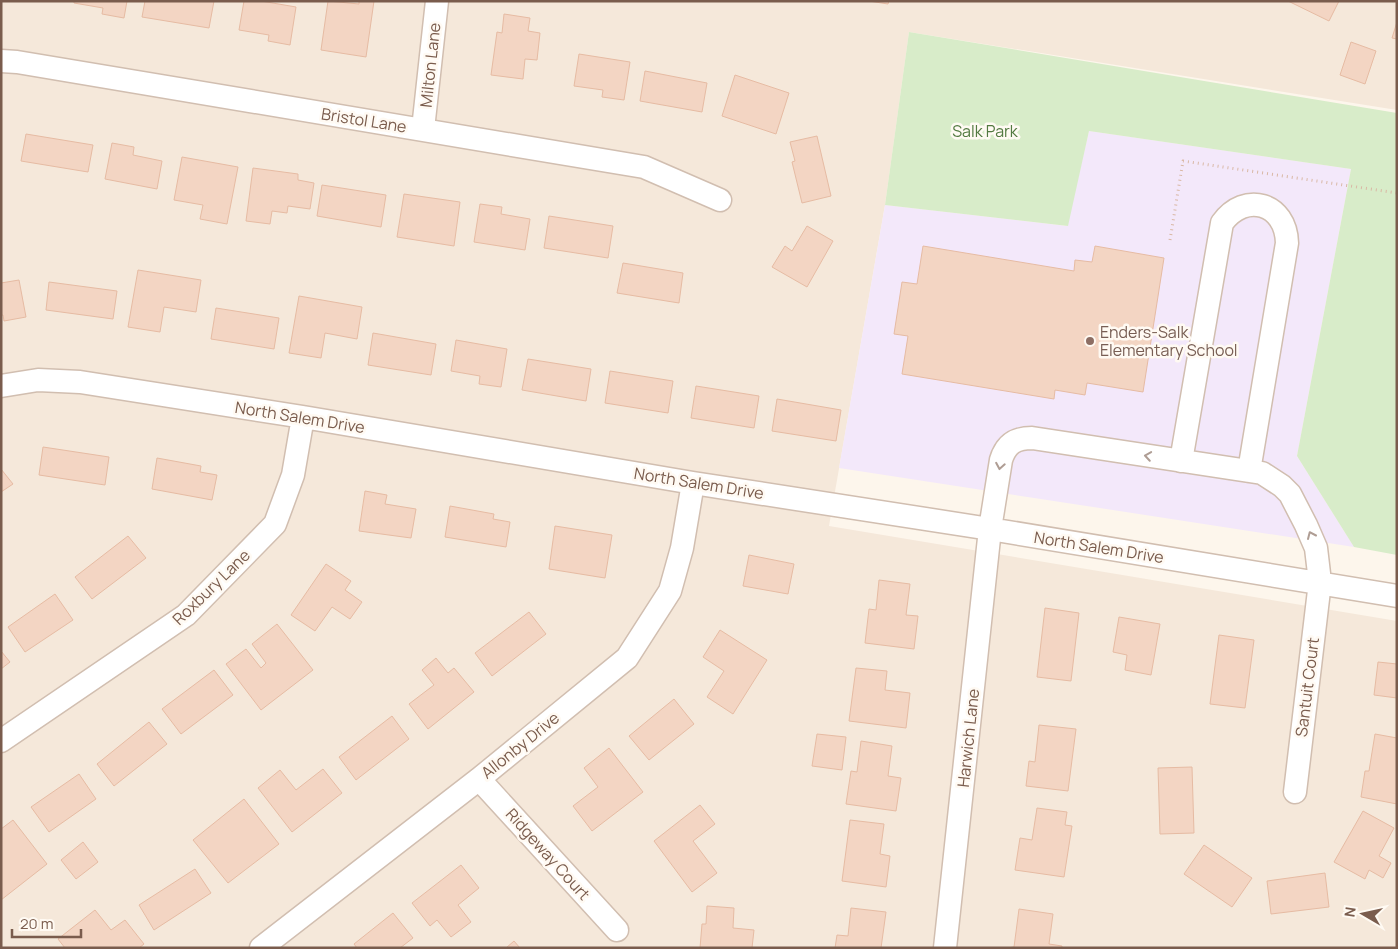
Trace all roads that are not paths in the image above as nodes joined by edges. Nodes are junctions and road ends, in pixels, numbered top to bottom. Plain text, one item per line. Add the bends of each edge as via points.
1 (437, 1) edge
2 (1, 61) edge
3 (423, 129) junction
4 (720, 200) dead end
5 (1, 386) edge
6 (303, 417) junction
7 (1181, 461) junction
8 (1248, 471) junction
9 (692, 483) junction
10 (990, 529) junction
11 (1320, 582) junction
12 (1397, 596) edge
13 (1, 741) edge
14 (479, 779) junction
15 (1295, 792) dead end
16 (617, 930) dead end
17 (261, 948) edge
18 (945, 948) edge

1 - 3 street, Milton Lane
2 - 3 street, Bristol Lane
3 - 4 street, Bristol Lane via 644,167
5 - 6 street, North Salem Drive via 38,380 80,382
6 - 9 street, North Salem Drive
6 - 13 street, Roxbury Lane via 293,475 275,524 186,615
7 - 8 street, Santuit Court
7 - 8 street via 1222,223 1235,211 1260,204 1282,219 1287,243
7 -> 10 street, Harwich Lane via 1022,438 1008,445 1000,460
11 -> 8 street, Santuit Court via 1316,548 1290,494 1262,473
9 - 10 street, North Salem Drive
9 - 14 street, Allonby Drive via 682,548 670,591 627,658
10 - 11 street, North Salem Drive
10 - 18 street, Harwich Lane
11 - 12 street, North Salem Drive
11 - 15 street, Santuit Court
14 - 16 street, Ridgeway Court
14 - 17 street, Allonby Drive

